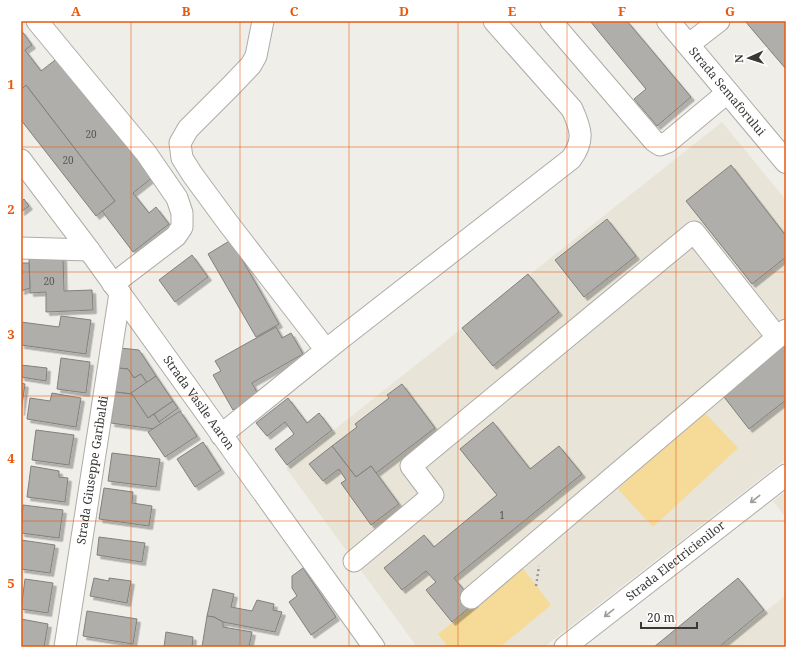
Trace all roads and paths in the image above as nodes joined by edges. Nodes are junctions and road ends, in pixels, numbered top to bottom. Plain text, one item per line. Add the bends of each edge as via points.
1 (37, 21) edge
2 (263, 21) edge
3 (494, 21) edge
4 (551, 21) edge
5 (668, 21) edge
6 (719, 21) edge
7 (688, 45) junction
8 (728, 92) junction
9 (21, 160) edge
10 (786, 162) edge
11 (21, 248) edge
12 (89, 250) junction
13 (116, 288) junction
14 (782, 334) edge
15 (326, 350) junction
16 (221, 435) junction
17 (786, 475) edge
18 (354, 561) dead end
19 (471, 598) dead end
20 (65, 647) edge
21 (374, 647) edge
22 (565, 647) edge

1 - 13 street via 146,153 177,198 182,213 182,227 176,236
2 - 15 street via 256,56 231,86 188,129 180,143 182,158 228,224
3 - 15 street via 572,109 579,124 581,138 578,150 571,159
4 - 8 street via 660,145 668,142
5 - 7 main road, Strada Semaforului
6 - 7 street
7 - 8 main road, Strada Semaforului
8 - 10 main road, Strada Semaforului
9 - 12 street, Strada Vasile Aaron
11 - 12 street
12 - 13 street, Strada Vasile Aaron
13 - 16 street, Strada Vasile Aaron
13 - 20 street, Strada Giuseppe Garibaldi
14 - 18 street via 694,232 411,466 434,495
14 - 19 street
15 - 16 street
16 - 21 street, Strada Vasile Aaron
17 -> 22 street, Strada Electricienilor

